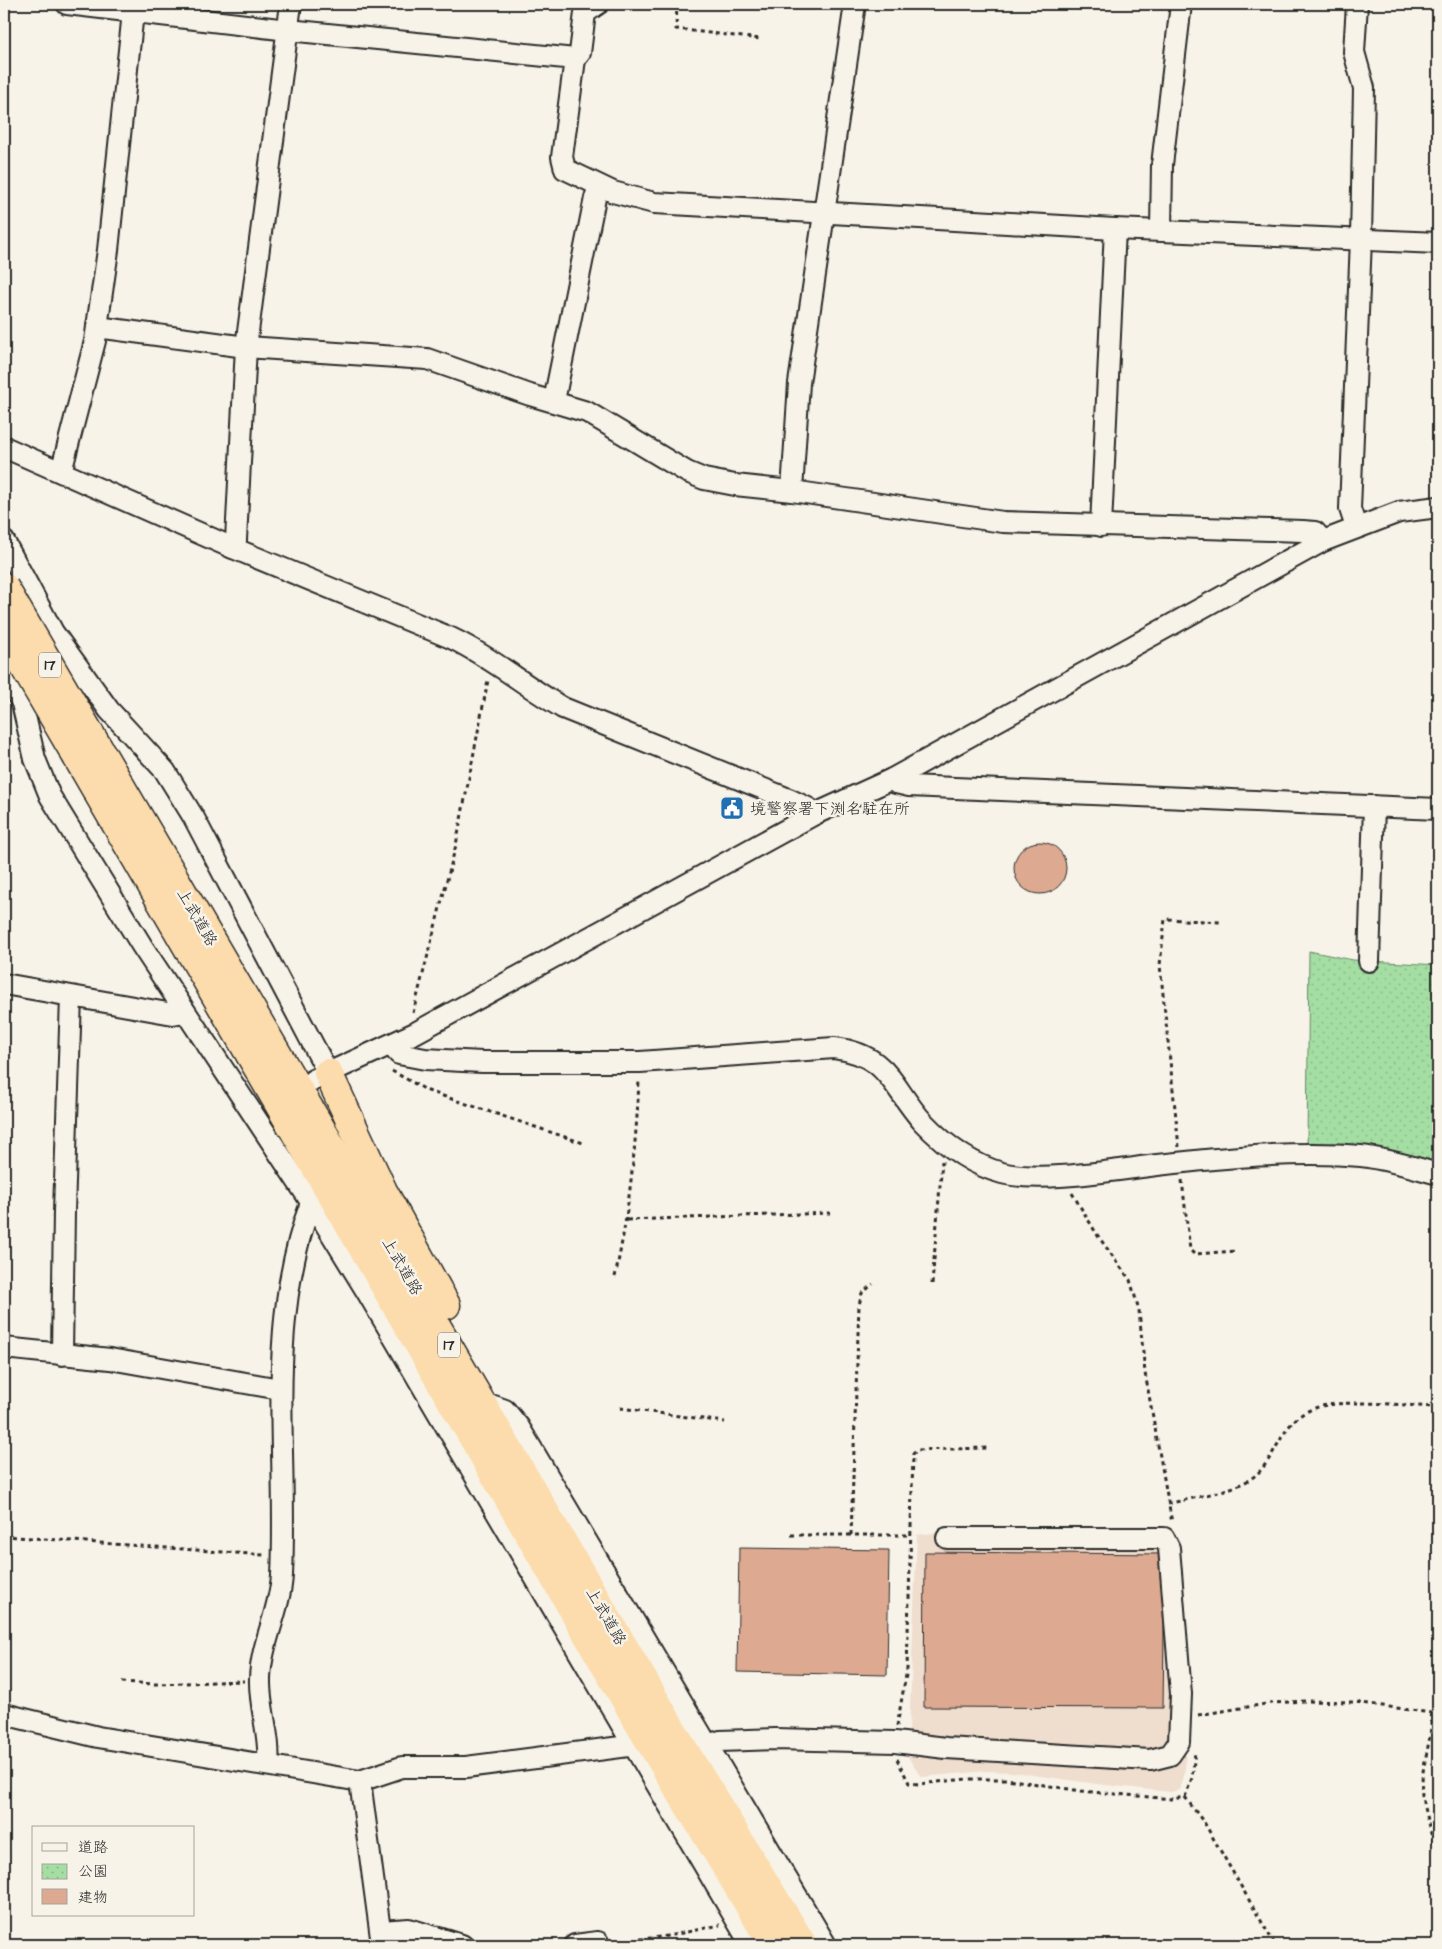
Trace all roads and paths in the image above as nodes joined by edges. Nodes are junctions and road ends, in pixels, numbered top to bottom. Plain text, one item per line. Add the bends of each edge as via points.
1 (67, 4) edge
2 (291, 4) edge
3 (598, 4) edge
4 (677, 4) edge
5 (855, 4) edge
6 (1181, 4) edge
7 (1357, 4) edge
8 (134, 12) junction
9 (288, 30) junction
10 (760, 39) dead end
11 (575, 59) junction
12 (606, 189) junction
13 (824, 212) junction
14 (1115, 229) junction
15 (1161, 230) junction
16 (1361, 239) junction
17 (1438, 243) edge
18 (97, 327) junction
19 (246, 347) junction
20 (554, 402) junction
21 (4, 447) edge
22 (61, 472) junction
23 (792, 491) junction
24 (1438, 507) edge
25 (1101, 526) junction
26 (1356, 527) junction
27 (4, 541) edge
28 (1323, 541) junction
29 (233, 548) junction
30 (4, 587) edge
31 (4, 632) edge
32 (53, 632) junction
33 (4, 662) edge
34 (491, 662) junction
35 (4, 669) edge
36 (86, 750) junction
37 (892, 779) junction
38 (1374, 806) junction
39 (1438, 809) edge
40 (815, 814) junction
41 (1222, 922) dead end
42 (1369, 961) dead end
43 (4, 984) edge
44 (71, 997) junction
45 (184, 1012) junction
46 (415, 1033) junction
47 (384, 1048) junction
48 (640, 1062) junction
49 (320, 1076) junction
50 (583, 1143) dead end
51 (948, 1144) junction
52 (1180, 1162) junction
53 (1438, 1174) edge
54 (1060, 1175) junction
55 (310, 1203) junction
56 (830, 1213) dead end
57 (627, 1220) junction
58 (1237, 1252) dead end
59 (615, 1277) dead end
60 (873, 1284) dead end
61 (932, 1284) dead end
62 (4, 1348) edge
63 (62, 1355) junction
64 (280, 1389) junction
65 (494, 1406) junction
66 (1438, 1407) edge
67 (620, 1408) dead end
68 (725, 1422) dead end
69 (987, 1448) dead end
70 (512, 1452) junction
71 (1168, 1504) junction
72 (1173, 1531) dead end
73 (911, 1534) junction
74 (791, 1535) dead end
75 (851, 1535) junction
76 (4, 1536) edge
77 (947, 1538) dead end
78 (282, 1556) junction
79 (260, 1681) junction
80 (122, 1682) dead end
81 (1197, 1706) dead end
82 (4, 1714) edge
83 (1431, 1714) junction
84 (1438, 1714) edge
85 (1198, 1716) junction
86 (1197, 1722) dead end
87 (895, 1742) junction
88 (641, 1744) junction
89 (1196, 1745) dead end
90 (698, 1750) junction
91 (268, 1765) junction
92 (360, 1781) junction
93 (1185, 1797) junction
94 (1438, 1856) edge
95 (735, 1918) junction
96 (381, 1938) edge
97 (598, 1942) joint
98 (462, 1945) edge
99 (575, 1945) edge
100 (751, 1945) edge
101 (773, 1945) edge
102 (803, 1945) edge
103 (826, 1945) edge
104 (1275, 1945) edge

1 - 8 street
2 - 9 street
3 - 11 street via 585,13 580,53
4 - 10 path via 676,28
5 - 13 street
6 - 15 street via 1163,155
7 - 16 street via 1354,52 1364,88
8 - 9 street
8 - 18 street
9 - 11 street
9 - 19 street
11 - 12 street via 562,157 565,169
12 - 13 street via 654,203
12 - 20 street via 595,198
13 - 14 street
13 - 23 street via 799,383
14 - 15 street
14 - 25 street
15 - 16 street
16 - 17 street
16 - 26 street via 1350,509
18 - 19 street
18 - 22 street
19 - 20 street via 427,359
19 - 29 street
20 - 23 street via 600,418 695,475 735,485
21 - 22 street
22 - 29 street
23 - 25 street via 1003,522
24 - 26 street via 1399,512
25 - 28 street via 1303,531 1315,532
26 - 28 street
27 - 32 street
28 - 37 street
29 - 34 street via 451,638
30 - 36 highway, 上武道路 / 17, bridge
31 - 36 highway, 上武道路 / 17, bridge
32 - 33 street
32 - 49 street via 109,710 165,770 194,818
34 - 40 street via 563,708 791,800
34 - 46 path via 456,845 412,1018
35 - 45 street via 22,703 35,759 50,796
36 - 70 highway, 上武道路 / 17
36 - 88 highway, 上武道路 / 17
37 - 38 street via 909,786
37 - 40 street
38 - 39 street
38 - 42 street
40 - 46 street
41 - 52 path via 1166,919 1160,964
43 - 44 street
44 - 45 street via 173,1014
44 - 63 street
45 - 55 street via 259,1109
46 - 47 street
47 - 48 street via 426,1059
47 - 49 street
47 - 50 path via 382,1062 396,1074 428,1091
48 - 51 street via 834,1048 852,1050 879,1066 922,1120
48 - 57 path via 636,1142
49 - 65 highway via 461,1330
51 - 54 street via 1002,1173
51 - 61 path via 943,1154
52 - 53 street via 1321,1154 1398,1162
52 - 54 street
52 - 58 path via 1190,1250 1194,1254
54 - 71 path via 1130,1280 1139,1310 1145,1373
55 - 64 street via 288,1295
55 - 88 street
56 - 57 path
57 - 59 path
60 - 75 path via 862,1293 859,1306
62 - 63 street
63 - 64 street via 136,1364
64 - 78 street
65 - 70 highway
65 - 90 street via 505,1410 519,1426
66 - 71 path via 1347,1404 1310,1409 1295,1418 1256,1474 1238,1485
67 - 68 path
69 - 73 path via 917,1450 913,1454
70 - 90 highway, 上武道路 / 17
71 - 72 path
73 - 75 path
73 - 87 path via 907,1669
74 - 75 path
76 - 78 path
77 - 87 street via 1164,1538 1169,1548 1182,1694 1179,1742 1170,1755 1150,1760
78 - 79 street via 280,1590 261,1664
79 - 80 path
79 - 91 street
81 - 85 path
82 - 91 street via 98,1737
83 - 84 path
83 - 85 path via 1355,1702 1306,1701 1272,1703
83 - 94 path via 1421,1782
85 - 86 path
87 - 90 street via 720,1741
87 - 93 path via 898,1762 909,1783 1007,1779 1080,1791 1172,1799
88 - 92 street via 466,1767 402,1767
88 - 95 street
88 - 101 highway, 上武道路 / 17
89 - 93 path via 1192,1778
90 - 102 highway, 上武道路 / 17
90 - 103 street
91 - 92 street
92 - 96 street
93 - 104 path via 1205,1824
95 - 97 path via 719,1925 668,1936
95 - 100 street
96 - 98 street via 409,1929
97 - 99 street

